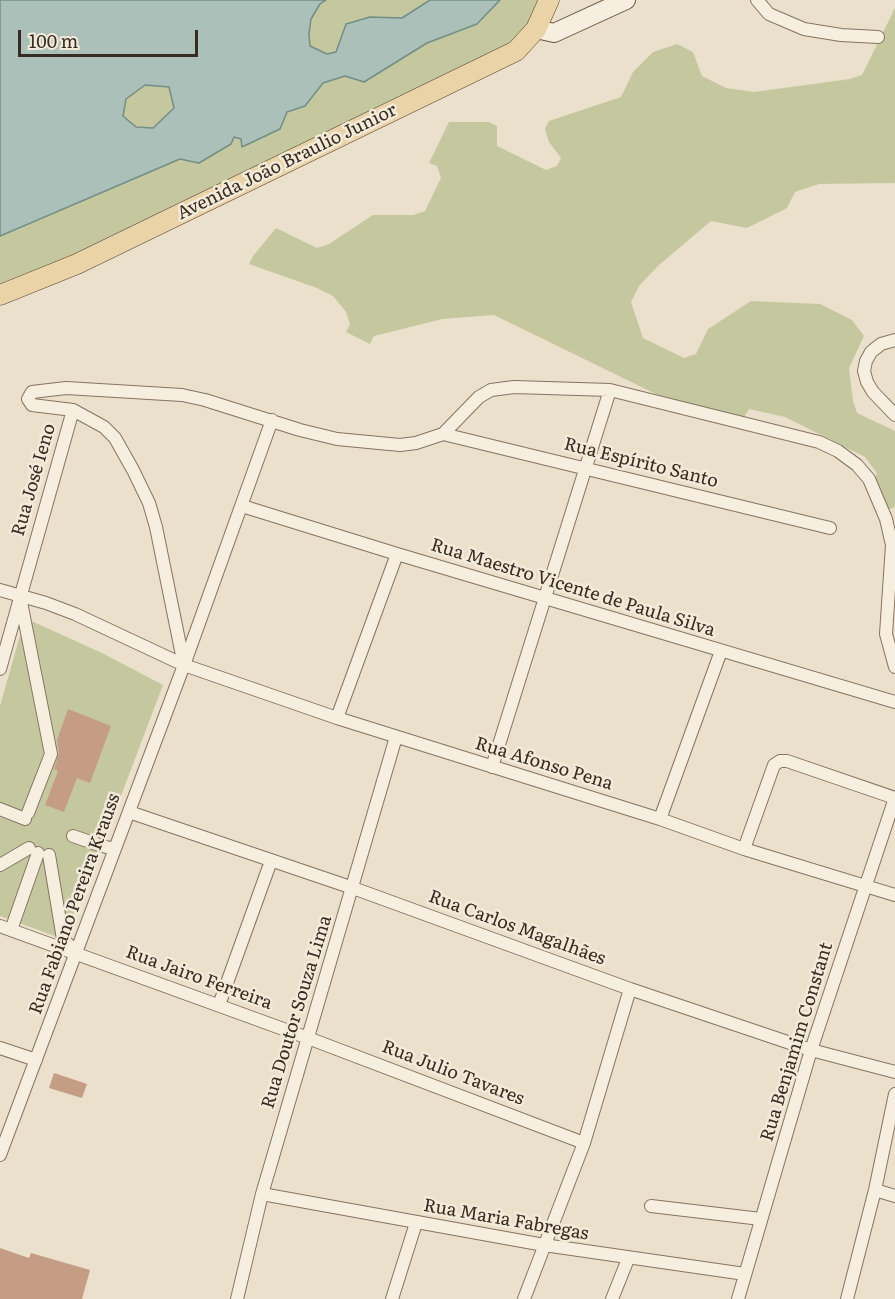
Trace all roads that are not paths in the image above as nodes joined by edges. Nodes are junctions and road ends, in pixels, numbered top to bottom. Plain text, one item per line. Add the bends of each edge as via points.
1 (549, 0) edge
2 (626, 0) edge
3 (757, 0) edge
4 (536, 29) junction
5 (878, 38) dead end
6 (0, 295) edge
7 (895, 340) edge
8 (610, 390) junction
9 (73, 410) junction
10 (895, 415) edge
11 (272, 420) junction
12 (443, 434) junction
13 (585, 467) junction
14 (242, 506) junction
15 (830, 528) dead end
16 (397, 554) junction
17 (0, 590) edge
18 (19, 596) junction
19 (544, 598) junction
20 (721, 651) junction
21 (184, 665) junction
22 (895, 667) edge
23 (0, 669) edge
24 (895, 702) edge
25 (337, 718) junction
26 (396, 737) junction
27 (492, 767) junction
28 (895, 798) edge
29 (0, 809) edge
30 (129, 812) junction
31 (660, 819) junction
32 (73, 836) dead end
33 (115, 849) junction
34 (744, 849) junction
35 (39, 852) junction
36 (271, 861) junction
37 (0, 865) edge
38 (866, 886) junction
39 (353, 888) junction
40 (895, 895) edge
41 (6, 928) edge
42 (76, 953) junction
43 (630, 989) junction
44 (219, 1005) junction
45 (308, 1038) junction
46 (0, 1048) edge
47 (811, 1050) junction
48 (36, 1060) junction
49 (895, 1072) edge
50 (895, 1094) edge
51 (584, 1143) junction
52 (0, 1155) edge
53 (875, 1190) junction
54 (262, 1194) junction
55 (895, 1196) edge
56 (651, 1206) dead end
57 (761, 1218) junction
58 (416, 1223) junction
59 (544, 1245) junction
60 (628, 1258) junction
61 (745, 1274) junction
62 (237, 1299) edge
63 (392, 1299) edge
64 (524, 1299) edge
65 (612, 1299) edge
66 (738, 1299) edge
67 (847, 1299) edge

1 - 4 main road, Avenida João Braulio Junior
2 - 4 street via 554,33
3 - 5 street via 769,14 804,29
4 - 6 main road, Avenida João Braulio Junior via 516,51 77,264
7 - 10 street via 871,352 864,371 873,392
8 - 12 street via 491,390
8 - 13 street
8 - 22 street via 819,442 857,465 878,498 892,545 886,634
9 - 11 street via 35,406 29,402 30,394 66,388 163,393 205,400
9 - 18 street, Rua José Ieno
9 - 21 street via 104,427 115,438 149,503
11 - 12 street via 337,439 385,445 416,443
11 - 14 street, Rua Fabiano Pereira Krauss
12 - 13 street, Rua Espírito Santo
13 - 15 street, Rua Espírito Santo
13 - 19 street
14 - 16 street, Rua Maestro Vicente de Paula Silva
14 - 21 street, Rua Fabiano Pereira Krauss
16 - 19 street, Rua Maestro Vicente de Paula Silva
16 - 25 street
17 - 18 street, Rua Afonso Pena
18 - 21 street, Rua Afonso Pena via 75,614
18 - 23 street, Rua José Ieno
18 - 29 street via 51,754 27,816
19 - 20 street, Rua Maestro Vicente de Paula Silva
19 - 27 street
20 - 24 street, Rua Maestro Vicente de Paula Silva
20 - 31 street
21 - 25 street, Rua Afonso Pena
21 - 30 street, Rua Fabiano Pereira Krauss
25 - 26 street, Rua Afonso Pena
26 - 27 street, Rua Afonso Pena
26 - 39 street, Rua Doutor Souza Lima
27 - 31 street, Rua Afonso Pena
28 - 34 street via 780,761 774,765
28 - 38 street, Rua Benjamim Constant
30 - 33 street, Rua Fabiano Pereira Krauss
30 - 36 street, Rua Carlos Magalhães
31 - 34 street, Rua Afonso Pena
32 - 33 street
33 - 42 street, Rua Fabiano Pereira Krauss
34 - 38 street, Rua Afonso Pena
35 - 37 street
35 - 41 street
35 - 42 street via 63,939
36 - 39 street, Rua Carlos Magalhães
36 - 44 street
38 - 40 street, Rua Afonso Pena
38 - 47 street, Rua Benjamim Constant
39 - 43 street, Rua Carlos Magalhães
39 - 45 street, Rua Doutor Souza Lima
41 - 42 street, Rua Jairo Ferreira
42 - 44 street, Rua Jairo Ferreira
42 - 48 street, Rua Fabiano Pereira Krauss
43 - 47 street, Rua Carlos Magalhães
43 - 51 street
44 - 45 street, Rua Jairo Ferreira
45 - 51 street, Rua Julio Tavares
45 - 54 street, Rua Doutor Souza Lima
46 - 48 street
47 - 49 street, Rua Carlos Magalhães
47 - 57 street, Rua Benjamim Constant
48 - 52 street, Rua Fabiano Pereira Krauss
50 - 53 street
51 - 59 street
53 - 55 street
53 - 67 street
54 - 58 street, Rua Maria Fabregas
54 - 62 street, Rua Doutor Souza Lima
56 - 57 street
57 - 61 street, Rua Benjamim Constant
58 - 59 street, Rua Maria Fabregas
58 - 63 street
59 - 60 street, Rua Maria Fabregas
59 - 64 street
60 - 61 street, Rua Maria Fabregas
60 - 65 street
61 - 66 street, Rua Benjamim Constant

